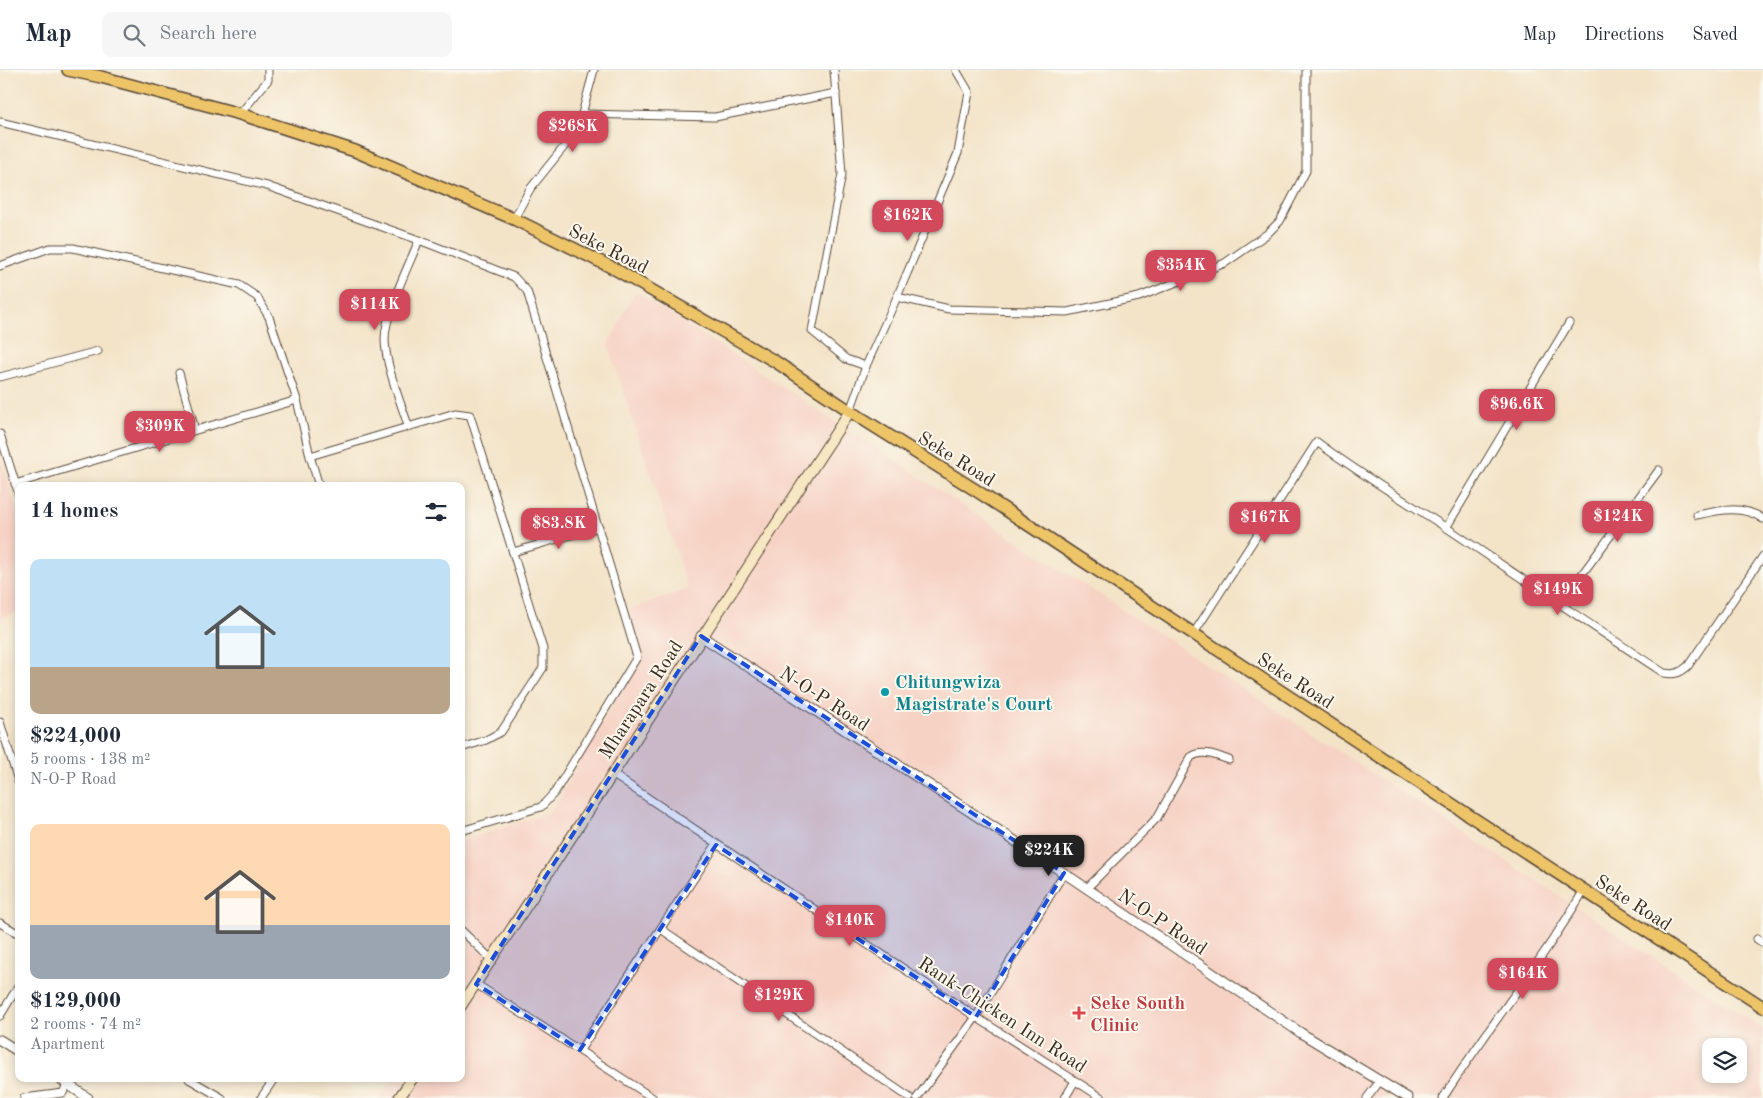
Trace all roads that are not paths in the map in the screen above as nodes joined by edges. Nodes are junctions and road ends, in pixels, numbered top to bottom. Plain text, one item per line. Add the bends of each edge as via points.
1 (68, 70) edge
2 (268, 70) edge
3 (594, 70) edge
4 (834, 70) edge
5 (956, 70) edge
6 (1306, 70) edge
7 (836, 93) junction
8 (240, 114) junction
9 (582, 114) junction
10 (0, 122) edge
11 (514, 219) junction
12 (419, 240) junction
13 (0, 266) edge
14 (898, 297) junction
15 (1569, 323) dead end
16 (98, 351) dead end
17 (866, 366) junction
18 (179, 373) dead end
19 (0, 377) edge
20 (297, 400) junction
21 (850, 411) junction
22 (408, 426) junction
23 (195, 430) junction
24 (0, 434) edge
25 (310, 456) junction
26 (1659, 470) dead end
27 (22, 482) edge
28 (319, 482) edge
29 (15, 484) edge
30 (1697, 514) dead end
31 (1763, 519) edge
32 (599, 527) junction
33 (1446, 528) junction
34 (513, 552) junction
35 (1763, 556) edge
36 (1560, 604) junction
37 (1194, 633) junction
38 (701, 636) junction
39 (1, 726) edge
40 (465, 747) edge
41 (1229, 760) dead end
42 (15, 771) edge
43 (612, 774) junction
44 (465, 830) edge
45 (716, 845) junction
46 (1064, 873) junction
47 (1087, 888) junction
48 (1584, 890) junction
49 (0, 922) edge
50 (661, 929) junction
51 (15, 931) edge
52 (465, 934) edge
53 (492, 960) junction
54 (476, 984) junction
55 (15, 990) edge
56 (465, 1000) edge
57 (2, 1007) edge
58 (1763, 1007) edge
59 (0, 1016) edge
60 (976, 1016) junction
61 (0, 1040) edge
62 (15, 1049) edge
63 (580, 1050) junction
64 (1075, 1081) junction
65 (1380, 1081) junction
66 (63, 1082) edge
67 (64, 1082) edge
68 (194, 1082) edge
69 (272, 1082) edge
70 (410, 1082) edge
71 (24, 1098) edge
72 (88, 1098) edge
73 (222, 1098) edge
74 (261, 1098) edge
75 (399, 1098) edge
76 (653, 1098) edge
77 (910, 1098) edge
78 (916, 1098) edge
79 (1065, 1098) edge
80 (1102, 1098) edge
81 (1367, 1098) edge
82 (1408, 1098) edge
83 (1444, 1098) edge

1 - 8 main road, Seke Road
2 - 8 street via 268,80
3 - 9 street
4 - 7 street
5 - 14 street via 969,92 958,152
6 - 14 street via 1306,170 1280,221 1225,263 1139,296 1067,312 949,309
7 - 9 street via 715,117
7 - 17 street via 842,174 812,331 846,359
8 - 11 main road, Seke Road via 355,151
9 - 11 street via 567,143 530,189
10 - 12 street via 267,186
11 - 21 main road, Seke Road via 645,286 776,362
12 - 22 street via 391,308 385,337 388,361
12 - 32 street via 514,277 527,291
13 - 20 street via 50,248 73,248 239,285 257,297 269,317
14 - 17 street
15 - 33 street
16 - 19 street
17 - 21 street
18 - 23 street
20 - 23 street
20 - 25 street
21 - 37 main road, Seke Road
21 - 38 main road, Mharapara Road
22 - 25 street
22 - 34 street via 455,413 470,415
23 - 27 street
24 - 29 street
25 - 28 street
26 - 36 street
30 - 31 street via 1741,509 1754,512
32 - 34 street
32 - 44 street via 638,657 555,792 541,807
33 - 36 street
33 - 37 street via 1351,468 1317,442
34 - 40 street via 543,649 543,668 501,732
35 - 36 street via 1688,666 1672,674 1656,668
37 - 48 main road, Seke Road
38 - 43 main road, Mharapara Road
38 - 46 street, N-O-P Road
39 - 42 street
41 - 47 street via 1206,753 1192,757 1157,818
43 - 45 street, Rank-Chicken Inn Road
43 - 53 main road, Mharapara Road
45 - 50 street
45 - 60 street, Rank-Chicken Inn Road
46 - 47 street, N-O-P Road
46 - 60 street
47 - 65 street, N-O-P Road via 1301,1033
48 - 58 main road, Seke Road
48 - 83 street via 1568,919 1470,1055
49 - 51 street
50 - 63 street
50 - 77 street
52 - 53 street
53 - 54 main road, Mharapara Road
54 - 56 main road, Mharapara Road
54 - 63 street
55 - 57 street
57 - 59 street
60 - 64 street, Rank-Chicken Inn Road
60 - 78 street
61 - 62 street
63 - 76 street
64 - 79 street
64 - 80 street, Rank-Chicken Inn Road
65 - 81 street
65 - 82 street, N-O-P Road
66 - 71 street via 63,1093
67 - 72 street
68 - 73 street
69 - 74 street
70 - 75 main road

